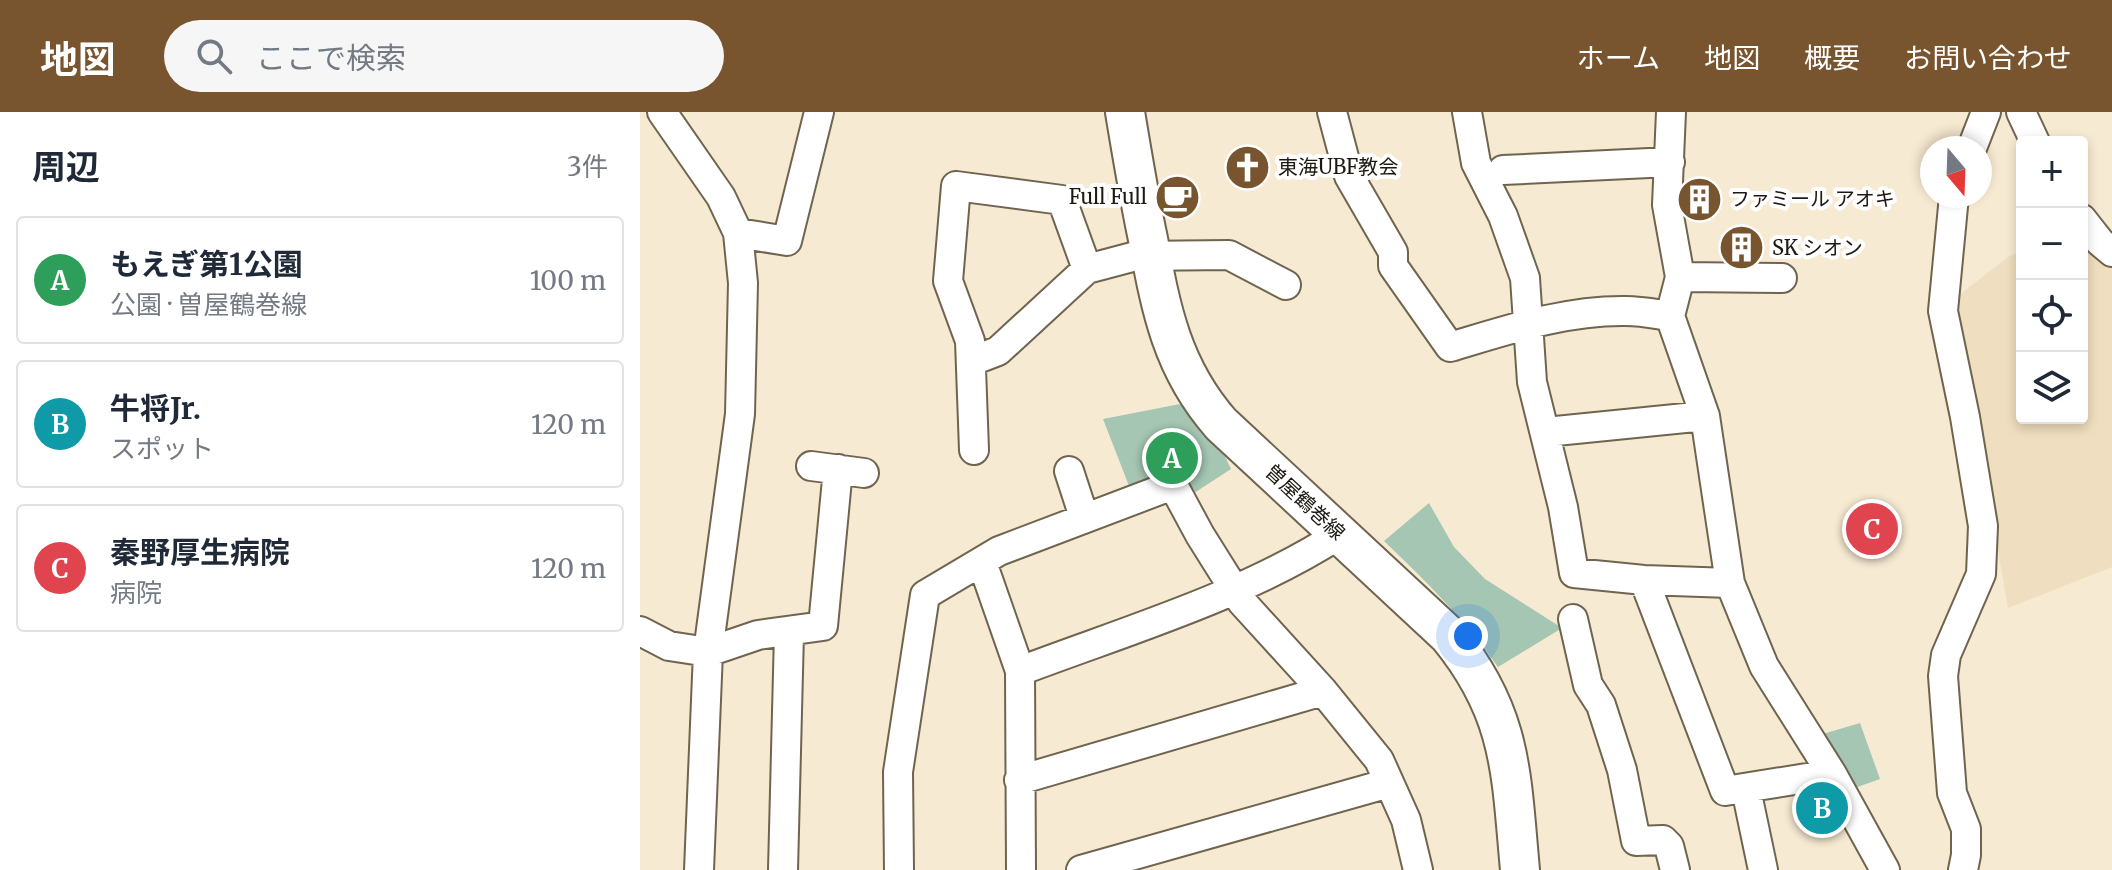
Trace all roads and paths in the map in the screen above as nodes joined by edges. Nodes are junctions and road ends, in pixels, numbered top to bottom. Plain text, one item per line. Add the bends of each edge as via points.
1 (662, 112) edge
2 (819, 112) edge
3 (1125, 112) edge
4 (1332, 112) edge
5 (1467, 112) edge
6 (1671, 112) edge
7 (1986, 112) edge
8 (2021, 112) edge
9 (1977, 136) edge
10 (2032, 136) edge
11 (1670, 162) junction
12 (1503, 170) dead end
13 (1953, 208) edge
14 (2088, 227) edge
15 (738, 233) junction
16 (2112, 252) edge
17 (1151, 257) junction
18 (1087, 269) junction
19 (1680, 277) junction
20 (1782, 278) dead end
21 (1286, 285) dead end
22 (1670, 316) junction
23 (1529, 323) junction
24 (972, 361) junction
25 (1705, 416) junction
26 (1546, 432) junction
27 (974, 450) dead end
28 (838, 469) dead end
29 (1069, 471) dead end
30 (1084, 517) junction
31 (1340, 534) junction
32 (982, 562) junction
33 (1644, 580) junction
34 (1730, 583) junction
35 (1234, 590) junction
36 (1573, 619) dead end
37 (640, 631) edge
38 (789, 633) junction
39 (708, 652) junction
40 (1020, 671) junction
41 (1323, 691) junction
42 (1832, 774) junction
43 (1019, 780) junction
44 (1389, 783) junction
45 (1746, 789) junction
46 (699, 870) edge
47 (783, 870) edge
48 (899, 870) edge
49 (1021, 870) edge
50 (1081, 870) edge
51 (1418, 870) edge
52 (1520, 870) edge
53 (1675, 870) edge
54 (1763, 870) edge
55 (1885, 870) edge
56 (1963, 870) edge

1 - 15 street via 721,197
2 - 15 street via 787,241
3 - 17 main road, 曽屋鶴巻線
4 - 23 street via 1349,176 1393,252 1393,266 1450,347
5 - 23 street via 1476,163 1503,216 1525,278
6 - 11 street
7 - 9 street
8 - 10 street
11 - 12 street
11 - 19 street via 1667,205
13 - 56 street via 1943,311 1983,526 1981,574 1946,655 1943,676 1952,793 1966,829
14 - 16 street
15 - 39 street via 743,283 740,414
17 - 18 street
17 - 21 street via 1229,255
17 - 31 main road, 曽屋鶴巻線 via 1171,341 1199,399
18 - 24 street via 998,351
18 - 24 street via 1062,200 956,186 948,281
19 - 20 street
19 - 22 street
22 - 23 street via 1628,310
22 - 25 street
23 - 26 street via 1532,382
24 - 27 street
25 - 26 street
25 - 34 street
26 - 33 street via 1574,573
28 - 38 street via 823,626
29 - 30 street
30 - 32 street
30 - 35 street via 1173,485
31 - 35 street
31 - 52 main road, 曽屋鶴巻線 via 1448,635 1486,689 1507,745
32 - 40 street
32 - 48 street via 925,595 898,772
33 - 34 street
33 - 45 street via 1725,791
34 - 42 street via 1764,666
35 - 40 street
35 - 41 street
36 - 53 street via 1588,685 1601,705 1622,770 1636,841 1663,840
37 - 39 street via 669,646
38 - 39 street via 758,635
38 - 47 street
39 - 46 street
40 - 43 street
41 - 43 street
41 - 44 street via 1379,760
42 - 45 street
42 - 55 street
43 - 49 street
44 - 50 street
44 - 51 street via 1406,820
45 - 54 street

